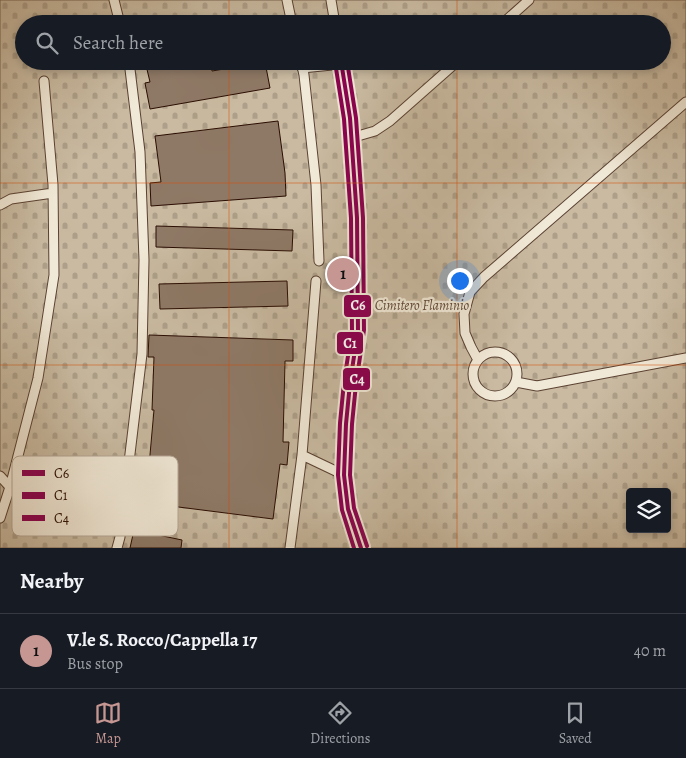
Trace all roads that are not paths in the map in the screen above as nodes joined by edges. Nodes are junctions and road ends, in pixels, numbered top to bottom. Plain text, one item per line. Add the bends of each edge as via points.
1 (114, 0) edge
2 (287, 0) edge
3 (332, 0) edge
4 (529, 0) edge
5 (118, 15) edge
6 (290, 15) edge
7 (334, 15) edge
8 (512, 15) edge
9 (130, 70) edge
10 (302, 70) edge
11 (342, 70) edge
12 (448, 70) edge
13 (44, 81) dead end
14 (686, 102) edge
15 (351, 138) junction
16 (53, 193) junction
17 (0, 205) edge
18 (319, 261) dead end
19 (316, 281) dead end
20 (686, 358) edge
21 (478, 360) junction
22 (516, 382) junction
23 (302, 455) junction
24 (18, 456) edge
25 (131, 456) edge
26 (344, 475) junction
27 (0, 476) edge
28 (12, 479) edge
29 (10, 487) junction
30 (0, 518) edge
31 (290, 548) edge
32 (361, 548) edge

1 - 5 lane
2 - 6 lane
3 - 7 lane
4 - 8 lane
9 - 25 lane via 140,152 144,260 142,354
10 - 18 lane via 316,185
11 - 15 lane
12 - 15 lane via 383,126
13 - 16 lane
14 - 21 lane via 470,292 464,314 465,333
15 - 26 lane via 357,218 358,330 346,424
16 - 17 lane
16 - 24 lane via 54,275 38,378
19 - 23 lane
20 - 22 lane via 537,386
21 - 22 lane via 491,352 506,355 516,367
21 - 22 lane via 473,372 476,386 481,391 501,396
23 - 26 lane
23 - 31 lane
26 - 32 lane via 348,509
27 - 29 lane
28 - 29 lane
29 - 30 lane

